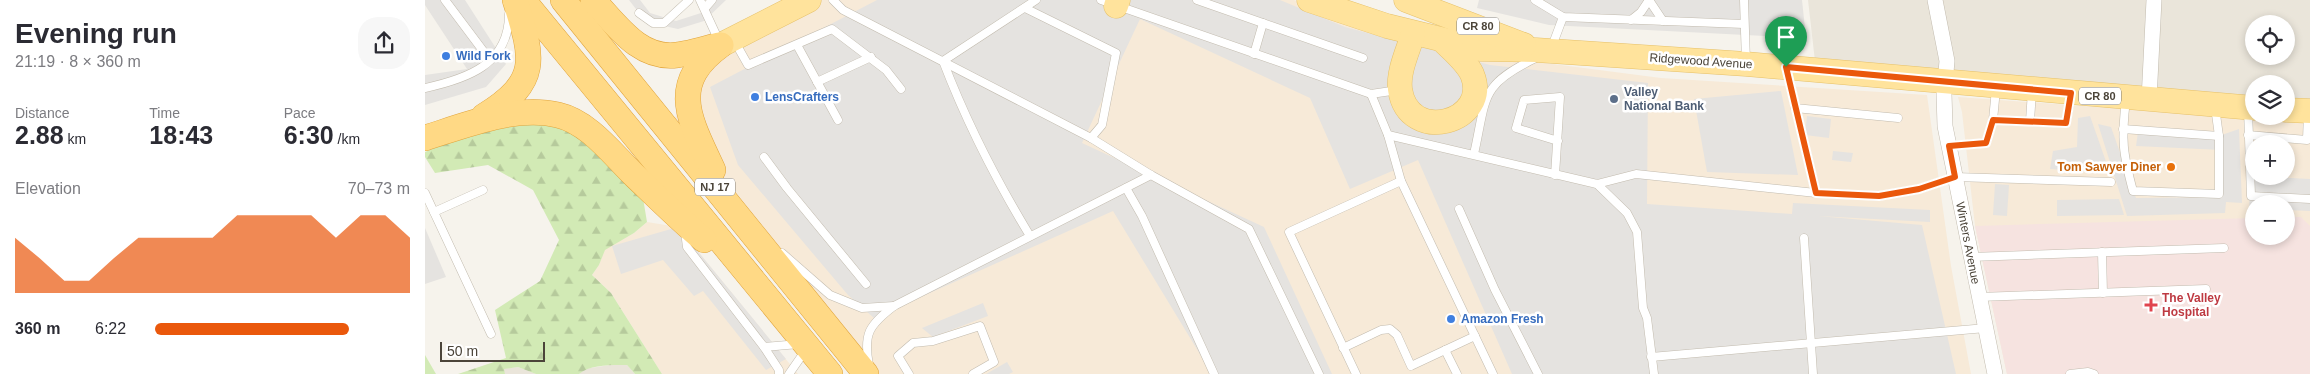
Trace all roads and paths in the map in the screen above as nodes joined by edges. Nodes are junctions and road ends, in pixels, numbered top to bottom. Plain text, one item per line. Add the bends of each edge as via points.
1 (445, 0) edge
2 (509, 0) edge
3 (515, 0) edge
4 (523, 0) edge
5 (563, 0) edge
6 (593, 0) edge
7 (689, 0) edge
8 (700, 0) edge
9 (712, 0) edge
10 (773, 0) edge
11 (809, 0) edge
12 (833, 0) edge
13 (1036, 0) edge
14 (1197, 0) edge
15 (1309, 0) edge
16 (1406, 0) edge
17 (1535, 0) edge
18 (1649, 0) edge
19 (1744, 0) edge
20 (1935, 0) edge
21 (2154, 0) edge
22 (1108, 1) edge
23 (705, 8) junction
24 (1025, 8) junction
25 (639, 13) dead end
26 (1563, 17) junction
27 (1631, 20) junction
28 (1663, 21) junction
29 (1263, 23) junction
30 (1744, 24) junction
31 (1413, 34) junction
32 (731, 40) junction
33 (1442, 40) junction
34 (797, 45) junction
35 (1543, 51) junction
36 (1254, 54) junction
37 (871, 57) junction
38 (1363, 58) dead end
39 (490, 60) junction
40 (943, 61) junction
41 (1746, 64) junction
42 (1786, 67) junction
43 (817, 82) junction
44 (1945, 82) junction
45 (1997, 87) junction
46 (425, 88) edge
47 (901, 89) dead end
48 (1400, 90) junction
49 (2032, 90) junction
50 (2071, 93) junction
51 (1371, 94) junction
52 (2138, 99) junction
53 (2215, 105) junction
54 (2245, 107) edge
55 (1795, 108) junction
56 (2302, 110) edge
57 (1898, 118) dead end
58 (838, 120) dead end
59 (1993, 120) junction
60 (2029, 121) junction
61 (474, 123) junction
62 (2250, 125) edge
63 (2123, 130) junction
64 (1388, 135) junction
65 (2249, 135) edge
66 (2219, 136) junction
67 (425, 138) edge
68 (1091, 138) junction
69 (2295, 139) edge
70 (1557, 141) junction
71 (1949, 146) junction
72 (1474, 154) junction
73 (763, 157) dead end
74 (1151, 175) junction
75 (1555, 175) junction
76 (1955, 177) junction
77 (1401, 181) junction
78 (2111, 182) dead end
79 (1597, 184) junction
80 (2251, 185) edge
81 (1126, 188) junction
82 (483, 190) dead end
83 (425, 192) edge
84 (1816, 193) junction
85 (2310, 199) edge
86 (730, 206) junction
87 (1459, 210) dead end
88 (434, 212) junction
89 (683, 223) junction
90 (1030, 236) junction
91 (1804, 238) dead end
92 (760, 243) junction
93 (2223, 248) dead end
94 (2102, 252) junction
95 (1971, 257) junction
96 (749, 279) junction
97 (866, 284) dead end
98 (2206, 289) dead end
99 (2103, 293) junction
100 (1979, 297) junction
101 (893, 306) junction
102 (1986, 328) junction
103 (491, 334) dead end
104 (1475, 336) junction
105 (1811, 342) junction
106 (807, 346) junction
107 (764, 347) junction
108 (1343, 348) junction
109 (1445, 350) junction
110 (1651, 357) junction
111 (779, 374) edge
112 (789, 374) edge
113 (830, 374) edge
114 (866, 374) edge
115 (872, 374) edge
116 (909, 374) edge
117 (973, 374) edge
118 (1214, 374) edge
119 (1319, 374) edge
120 (1356, 374) edge
121 (1457, 374) edge
122 (1493, 374) edge
123 (1539, 374) edge
124 (1655, 374) edge
125 (1813, 374) edge
126 (1995, 374) edge
127 (2070, 374) edge
128 (2094, 374) edge

1 - 39 lane
2 - 39 lane via 505,38
3 - 61 highway via 527,48 524,80 510,99
4 - 96 highway, NJ 17
5 - 86 highway, NJ 17
6 - 32 highway via 638,46 653,53 676,55
7 - 25 lane via 664,24 653,23
8 - 23 lane
9 - 23 lane
10 - 32 main road
11 - 32 main road
12 - 40 lane via 843,10
13 - 24 lane
14 - 29 lane
15 - 31 main road, Ridgewood Avenue / CR 80
16 - 35 main road, Ridgewood Avenue / CR 80
17 - 26 lane
18 - 27 lane
18 - 28 lane
19 - 30 lane
20 - 44 street, Winters Avenue via 1945,43
21 - 52 street
22 - 36 lane
23 - 32 lane
24 - 40 lane
24 - 68 lane via 1116,54 1102,125
26 - 27 lane
26 - 35 lane
27 - 28 lane
28 - 30 lane
29 - 36 lane
29 - 38 lane
30 - 41 lane
31 - 33 main road, Ridgewood Avenue / CR 80
31 - 48 main road via 1400,76
32 - 34 lane via 748,65
32 - 86 highway via 709,54 695,71 689,83 687,104 695,132
33 - 35 main road, Ridgewood Avenue / CR 80 via 1481,49
33 - 48 main road via 1472,74 1475,92 1466,111 1447,122 1424,120 1407,108
34 - 37 lane via 832,29
34 - 43 lane
35 - 41 main road, Ridgewood Avenue / CR 80
35 - 72 lane via 1496,81 1487,94
36 - 51 lane
37 - 43 lane
37 - 47 lane via 887,70
39 - 46 lane via 477,72
40 - 68 lane
40 - 90 lane via 959,102
41 - 42 main road, Ridgewood Avenue / CR 80
42 - 44 main road, Ridgewood Avenue / CR 80
42 - 55 lane
43 - 58 lane
44 - 45 main road, Ridgewood Avenue / CR 80
44 - 71 street, Winters Avenue via 1944,110
45 - 49 main road, Ridgewood Avenue / CR 80
45 - 59 lane
48 - 51 lane
49 - 50 main road, Ridgewood Avenue / CR 80
49 - 60 lane
50 - 52 main road, Ridgewood Avenue / CR 80
50 - 60 lane via 2066,123
51 - 64 lane
52 - 53 main road, Ridgewood Avenue / CR 80
52 - 63 lane
53 - 54 main road, Ridgewood Avenue / CR 80
53 - 66 lane
55 - 57 lane
55 - 84 lane
56 - 69 lane via 2307,140
59 - 60 lane
59 - 71 lane via 1986,143
61 - 67 highway
61 - 89 highway via 533,113 560,115 591,134
62 - 65 lane
63 - 66 lane
63 - 66 lane via 2123,155 2133,192 2219,194
64 - 72 lane
64 - 77 lane
68 - 74 lane
70 - 70 lane via 1516,128 1524,100 1560,97
70 - 75 lane
71 - 76 street, Winters Avenue
72 - 75 lane
73 - 97 lane
74 - 81 lane
74 - 119 lane via 1249,229
75 - 79 lane
76 - 78 lane
76 - 84 lane via 1919,189 1879,196
76 - 95 street, Winters Avenue
77 - 104 lane
77 - 108 lane via 1289,232
79 - 84 lane via 1636,174
79 - 110 lane via 1627,213 1637,232
80 - 85 lane via 2251,196
81 - 90 lane
81 - 118 lane
82 - 88 lane
83 - 88 lane
86 - 92 highway, NJ 17
87 - 123 lane via 1495,290
88 - 103 lane
89 - 96 highway
89 - 107 lane via 687,247
90 - 101 lane
91 - 105 lane
92 - 101 lane via 783,254 830,295 862,308
92 - 114 highway, NJ 17
93 - 94 lane
94 - 95 lane
94 - 99 lane
95 - 100 street, Winters Avenue
96 - 106 highway, NJ 17
98 - 99 lane
99 - 100 lane
100 - 102 street, Winters Avenue
101 - 115 lane via 876,320 868,332 866,345
102 - 105 lane
102 - 126 street, Winters Avenue
104 - 109 lane
104 - 122 lane
105 - 110 lane
105 - 125 lane
106 - 107 lane
106 - 112 lane
106 - 113 highway, NJ 17
107 - 111 lane
108 - 109 lane via 1390,329 1397,334 1411,366
108 - 120 lane
109 - 121 lane
110 - 124 lane
116 - 117 lane via 898,356 913,343 933,341 979,326 994,362
127 - 128 lane

